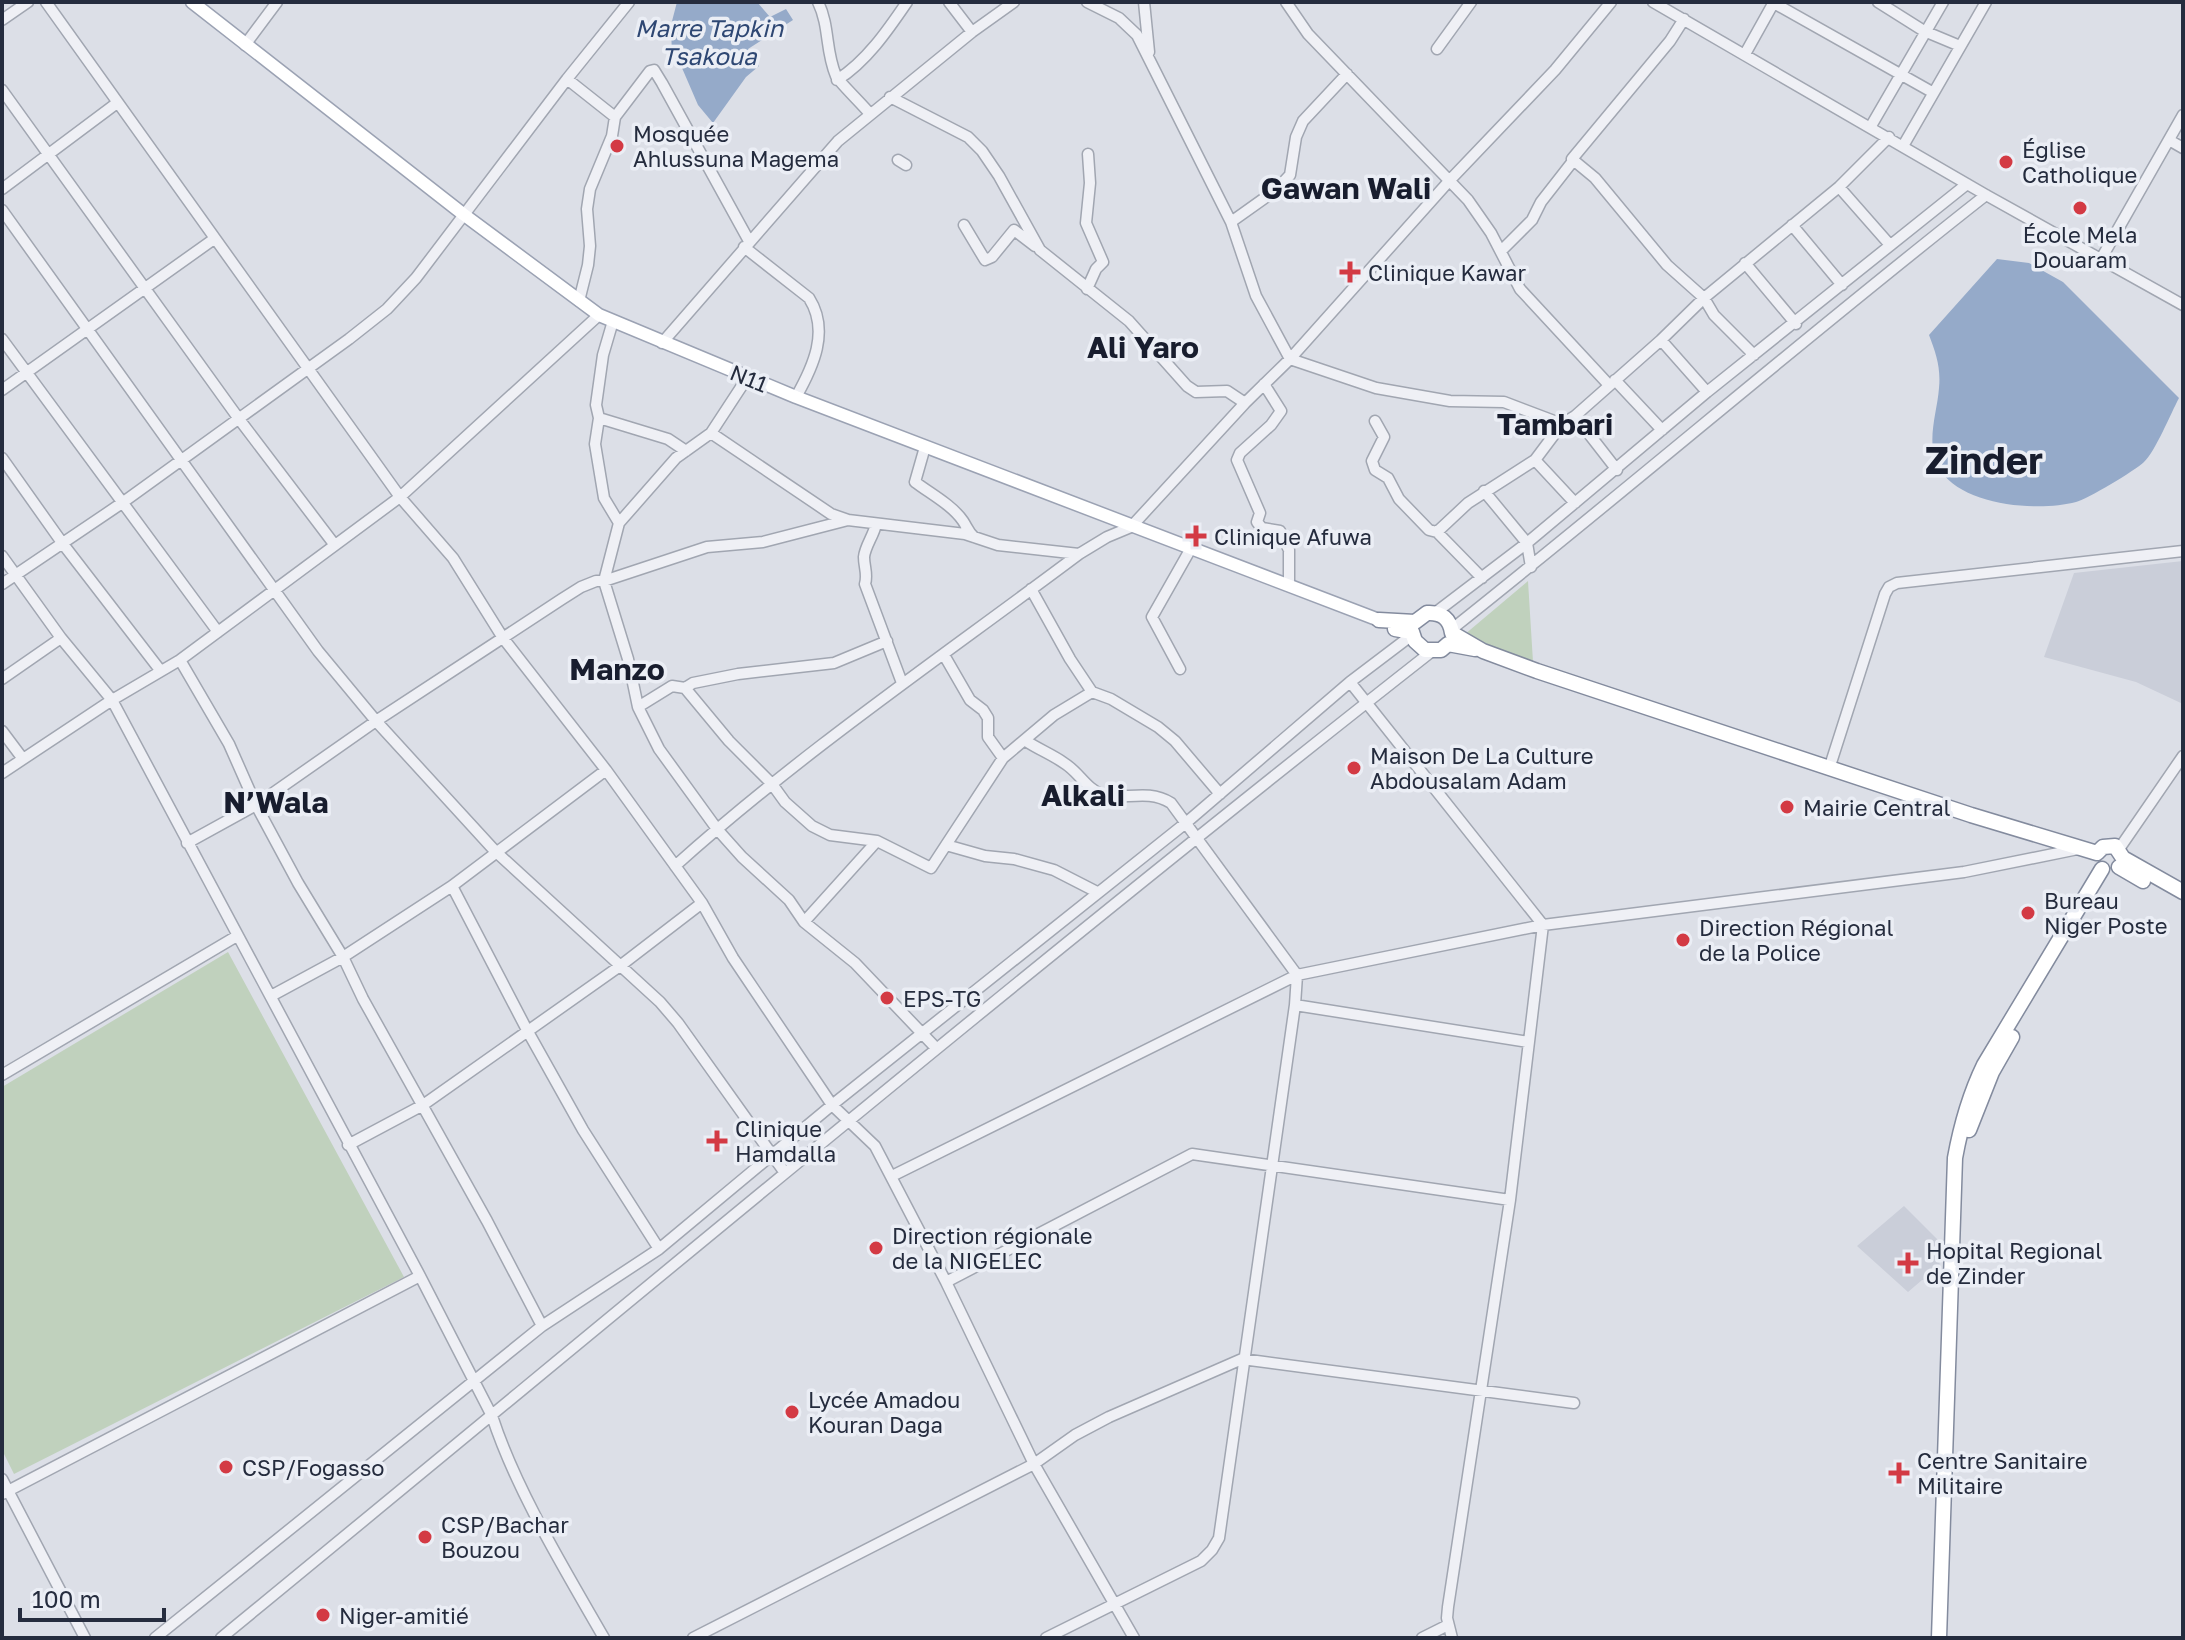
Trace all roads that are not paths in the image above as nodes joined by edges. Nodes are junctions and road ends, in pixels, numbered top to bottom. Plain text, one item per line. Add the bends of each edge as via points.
1 (28, 2) edge
2 (46, 2) edge
3 (277, 2) edge
4 (629, 2) edge
5 (818, 2) edge
6 (907, 2) edge
7 (949, 2) edge
8 (1014, 2) edge
9 (1087, 2) edge
10 (1144, 2) edge
11 (1286, 2) edge
12 (1471, 2) edge
13 (1611, 2) edge
14 (1653, 2) edge
15 (1773, 2) edge
16 (1878, 2) edge
17 (1943, 2) edge
18 (1986, 2) edge
19 (196, 3) edge
20 (1684, 19) junction
21 (2, 20) edge
22 (1924, 31) junction
23 (972, 32) junction
24 (245, 45) junction
25 (1960, 46) junction
26 (1437, 49) dead end
27 (1745, 54) junction
28 (1150, 59) junction
29 (1347, 74) junction
30 (1900, 74) junction
31 (567, 79) junction
32 (837, 80) junction
33 (2, 90) edge
34 (1932, 92) junction
35 (890, 97) junction
36 (117, 103) junction
37 (870, 114) junction
38 (2183, 115) edge
39 (615, 117) junction
40 (1871, 126) junction
41 (1889, 137) junction
42 (2169, 140) junction
43 (1903, 146) junction
44 (2183, 148) edge
45 (1088, 154) dead end
46 (48, 155) junction
47 (1572, 159) junction
48 (1450, 180) junction
49 (1967, 184) junction
50 (1839, 187) junction
51 (2, 189) edge
52 (1986, 195) junction
53 (2, 210) edge
54 (463, 214) junction
55 (1231, 222) junction
56 (964, 225) dead end
57 (1792, 225) junction
58 (214, 239) junction
59 (747, 244) junction
60 (1890, 245) junction
61 (1040, 250) junction
62 (1501, 251) junction
63 (2101, 259) junction
64 (1745, 263) junction
65 (1842, 285) junction
66 (146, 288) junction
67 (1087, 289) junction
68 (1704, 298) junction
69 (579, 301) junction
70 (2183, 305) edge
71 (599, 315) junction
72 (613, 321) junction
73 (1796, 324) junction
74 (88, 327) junction
75 (2, 339) edge
76 (1661, 340) junction
77 (662, 343) junction
78 (1754, 355) junction
79 (1290, 359) junction
80 (308, 368) junction
81 (26, 372) junction
82 (747, 378) junction
83 (1612, 382) junction
84 (1264, 384) junction
85 (2, 390) edge
86 (1707, 392) junction
87 (796, 397) junction
88 (1245, 403) junction
89 (1575, 416) junction
90 (599, 418) junction
91 (239, 419) junction
92 (1375, 421) dead end
93 (1562, 424) junction
94 (1662, 430) junction
95 (711, 433) junction
96 (925, 447) junction
97 (686, 451) junction
98 (2, 458) edge
99 (1535, 460) junction
100 (180, 461) junction
101 (1617, 470) junction
102 (1484, 491) junction
103 (400, 497) junction
104 (122, 503) junction
105 (1575, 503) junction
106 (848, 520) junction
107 (619, 523) junction
108 (876, 524) junction
109 (1131, 527) junction
110 (1437, 532) junction
111 (974, 538) junction
112 (1527, 543) junction
113 (63, 544) junction
114 (334, 544) junction
115 (1190, 550) junction
116 (2183, 551) edge
117 (1079, 554) junction
118 (2, 556) edge
119 (1531, 567) junction
120 (16, 575) junction
121 (1482, 578) junction
122 (604, 581) junction
123 (2, 584) edge
124 (1289, 586) junction
125 (275, 588) junction
126 (1031, 589) junction
127 (1435, 613) junction
128 (1379, 620) joint
129 (1413, 630) junction
130 (218, 632) junction
131 (1451, 635) junction
132 (61, 638) junction
133 (503, 638) junction
134 (887, 641) junction
135 (1431, 652) junction
136 (944, 655) junction
137 (180, 660) junction
138 (1180, 669) dead end
139 (160, 670) junction
140 (2, 679) edge
141 (1350, 682) junction
142 (902, 683) junction
143 (685, 688) junction
144 (1092, 692) junction
145 (112, 700) junction
146 (1366, 705) junction
147 (638, 707) junction
148 (376, 721) junction
149 (2, 731) edge
150 (1026, 741) junction
151 (2183, 756) edge
152 (1003, 758) junction
153 (23, 759) junction
154 (1829, 769) junction
155 (606, 770) junction
156 (2, 773) edge
157 (772, 784) junction
158 (1220, 794) junction
159 (256, 805) junction
160 (1187, 822) junction
161 (717, 829) junction
162 (1195, 838) junction
163 (877, 841) junction
164 (187, 843) junction
165 (946, 845) junction
166 (2080, 848) junction
167 (495, 851) junction
168 (2097, 853) junction
169 (2114, 863) junction
170 (675, 866) junction
171 (452, 886) junction
172 (1097, 892) junction
173 (2183, 892) edge
174 (702, 903) junction
175 (2183, 903) edge
176 (804, 922) junction
177 (1543, 925) junction
178 (237, 936) junction
179 (343, 957) junction
180 (620, 966) junction
181 (1297, 975) junction
182 (271, 996) junction
183 (1295, 1005) junction
184 (527, 1030) junction
185 (922, 1035) junction
186 (1528, 1042) junction
187 (936, 1048) junction
188 (2, 1075) edge
189 (423, 1105) junction
190 (832, 1105) junction
191 (849, 1122) junction
192 (348, 1145) junction
193 (772, 1155) junction
194 (1272, 1165) junction
195 (785, 1173) junction
196 (892, 1176) junction
197 (1510, 1200) junction
198 (659, 1249) junction
199 (420, 1276) junction
200 (946, 1282) junction
201 (542, 1326) junction
202 (1242, 1359) junction
203 (474, 1381) junction
204 (1481, 1389) junction
205 (1574, 1403) dead end
206 (492, 1416) junction
207 (1034, 1464) junction
208 (2, 1479) edge
209 (5, 1492) edge
210 (1948, 1500) junction
211 (1115, 1602) junction
212 (1448, 1625) junction
213 (85, 1638) edge
214 (155, 1638) edge
215 (221, 1638) edge
216 (604, 1638) edge
217 (693, 1638) edge
218 (1046, 1638) edge
219 (1134, 1638) edge
220 (1422, 1638) edge
221 (1452, 1638) edge
222 (1939, 1638) edge
223 (1947, 1638) edge

1 - 21 street
2 - 36 street
3 - 24 street
4 - 31 street
5 - 32 street via 828,24
6 - 32 street via 866,57
7 - 23 street
8 - 23 street
9 - 28 street via 1119,18 1137,35
10 - 28 street
11 - 29 street
12 - 26 street
13 - 48 street via 1555,70
14 - 20 street
15 - 27 street
15 - 30 street
16 - 22 street
17 - 22 street
18 - 25 street
19 - 24 main road, N11
20 - 27 street
20 - 47 street
22 - 25 street
22 - 30 street
23 - 35 street
24 - 54 main road, N11
25 - 34 street
27 - 40 street
28 - 55 street
29 - 48 street
29 - 55 street via 1303,121 1290,175
30 - 34 street
30 - 40 street
31 - 39 street
31 - 54 street
32 - 37 street
33 - 46 street
34 - 43 street
35 - 37 street
35 - 61 street via 968,137 982,151
36 - 46 street
36 - 58 street
37 - 59 street via 828,151
38 - 42 street
39 - 59 street via 654,70
39 - 69 street via 590,189 590,246
40 - 41 street
41 - 43 street
41 - 50 street
42 - 44 street
42 - 63 street
43 - 49 street
45 - 67 street via 1086,223 1103,262
46 - 51 street
46 - 66 street
47 - 62 street via 1532,220
47 - 68 street via 1595,178 1667,265
48 - 62 street
48 - 79 street
49 - 52 street
49 - 60 street
50 - 57 street
50 - 60 street
52 - 63 street
52 - 119 street
53 - 74 street
54 - 69 main road, N11
54 - 80 street via 403,293
55 - 79 street via 1256,296
56 - 61 street via 985,260 1014,230
57 - 64 street
57 - 65 street
58 - 66 street
58 - 80 street
59 - 77 street
59 - 87 street via 814,306 814,364
60 - 65 street
61 - 67 street
62 - 83 street via 1520,289
63 - 70 street
64 - 68 street
64 - 73 street
65 - 73 street
66 - 74 street
66 - 91 street
67 - 88 street via 1129,321 1196,392 1227,391
68 - 76 street
68 - 78 street
69 - 71 main road, N11
71 - 72 main road, N11
71 - 103 street
72 - 77 main road, N11
72 - 90 street via 603,355
73 - 78 street
74 - 81 street
74 - 100 street
75 - 81 street
76 - 83 street
76 - 86 street
77 - 82 main road, N11
78 - 86 street
79 - 84 street
79 - 93 street via 1376,388 1450,401 1504,402
80 - 91 street
80 - 103 street
81 - 85 street
81 - 104 street
82 - 87 main road, N11
82 - 95 street
83 - 89 street
83 - 94 street
84 - 88 street
84 - 124 street via 1281,411 1237,460 1260,513 1257,522 1280,531 1289,550
86 - 94 street
87 - 96 main road, N11
88 - 109 street
89 - 93 street
89 - 101 street
90 - 97 street via 668,439
90 - 107 street via 595,444 604,498
91 - 100 street
91 - 114 street
92 - 110 street via 1384,437 1372,461 1375,470 1388,478 1399,499 1429,530
93 - 99 street
94 - 101 street
95 - 97 street
95 - 106 street via 831,514
96 - 109 main road, N11
96 - 111 street via 915,482 962,521
97 - 107 street
98 - 113 street
99 - 102 street
99 - 105 street
100 - 104 street
100 - 125 street
101 - 105 street
102 - 110 street
102 - 112 street
103 - 114 street
103 - 133 street via 453,558
104 - 113 street
104 - 130 street
105 - 112 street
106 - 108 street
106 - 122 street via 763,542 707,547
107 - 122 street
108 - 111 street
108 - 134 street via 864,556 865,584
109 - 115 main road, N11
109 - 117 street
110 - 121 street
111 - 117 street
112 - 119 street
112 - 121 street
113 - 120 street
113 - 139 street
114 - 125 street
115 - 124 main road, N11
115 - 138 street via 1152,617
116 - 154 street via 1889,587
117 - 126 street
118 - 120 street
119 - 131 street
120 - 123 street
120 - 132 street
121 - 127 street
122 - 133 street via 581,587
122 - 147 street
124 - 128 main road, N11
125 - 130 street
125 - 148 street
126 - 136 street
126 - 144 street
127 - 129 highway via 1427,613
127 - 131 highway via 1446,618
128 - 129 highway
129 - 135 highway via 1419,647
129 - 141 street
130 - 137 street
131 - 135 highway via 1441,650
131 - 154 highway via 1552,676
132 - 140 street
132 - 145 street
133 - 148 street
133 - 155 street
134 - 142 street
134 - 143 street via 834,663 738,674
135 - 146 street
136 - 142 street
136 - 152 street via 970,700 988,718 988,737
137 - 139 street
137 - 159 street via 229,744
139 - 145 street
141 - 146 street
141 - 158 street
142 - 157 street
143 - 147 street via 672,686
143 - 157 street
144 - 150 street via 1054,715
144 - 158 street via 1158,727
145 - 153 street
145 - 164 street
146 - 162 street
146 - 177 street
147 - 161 street via 659,749
148 - 159 street
148 - 167 street
149 - 153 street
150 - 152 street
150 - 160 street via 1065,763 1093,791 1167,800
151 - 169 street
152 - 165 street
153 - 156 street
154 - 166 highway
155 - 167 street
155 - 170 street
157 - 161 street
157 - 163 street via 820,831
158 - 160 street
159 - 164 street
159 - 179 street
160 - 162 street
160 - 172 street
161 - 170 street
161 - 176 street via 789,900
162 - 181 street
162 - 187 street
163 - 165 street via 931,868
163 - 176 street
164 - 178 street
165 - 172 street via 1054,870
166 - 168 highway
166 - 177 street via 1964,872
167 - 171 street
167 - 180 street
168 - 169 highway via 2098,864
168 - 169 highway via 2107,845
169 - 173 highway
169 - 175 highway
169 - 210 highway via 1984,1065 1961,1125 1955,1158
170 - 174 street
171 - 179 street
171 - 184 street
172 - 185 street
174 - 180 street
174 - 190 street
176 - 185 street via 855,963
177 - 181 street
177 - 186 street
178 - 182 street
178 - 188 street
179 - 182 street
179 - 189 street
180 - 184 street
180 - 193 street via 678,1023
181 - 183 street
181 - 196 street
182 - 192 street
183 - 186 street
183 - 194 street
184 - 189 street
184 - 198 street
185 - 187 street
185 - 190 street
186 - 197 street
187 - 191 street
189 - 192 street
189 - 201 street
190 - 191 street
190 - 193 street
191 - 195 street
191 - 196 street via 875,1146
192 - 199 street
193 - 195 street
193 - 198 street
194 - 197 street
194 - 200 street via 1192,1154
194 - 202 street
195 - 206 street
196 - 200 street
197 - 204 street
198 - 201 street
199 - 203 street
199 - 209 street
200 - 207 street
201 - 203 street
202 - 204 street
202 - 207 street via 1109,1417
202 - 211 street via 1219,1538 1201,1561
203 - 206 street
203 - 214 street
204 - 205 street
204 - 212 street
206 - 215 street
206 - 216 street via 552,1544
207 - 211 street
207 - 217 street
208 - 209 street
209 - 213 street
210 - 222 highway
210 - 223 highway
211 - 218 street
211 - 219 street
212 - 220 street
212 - 221 street

